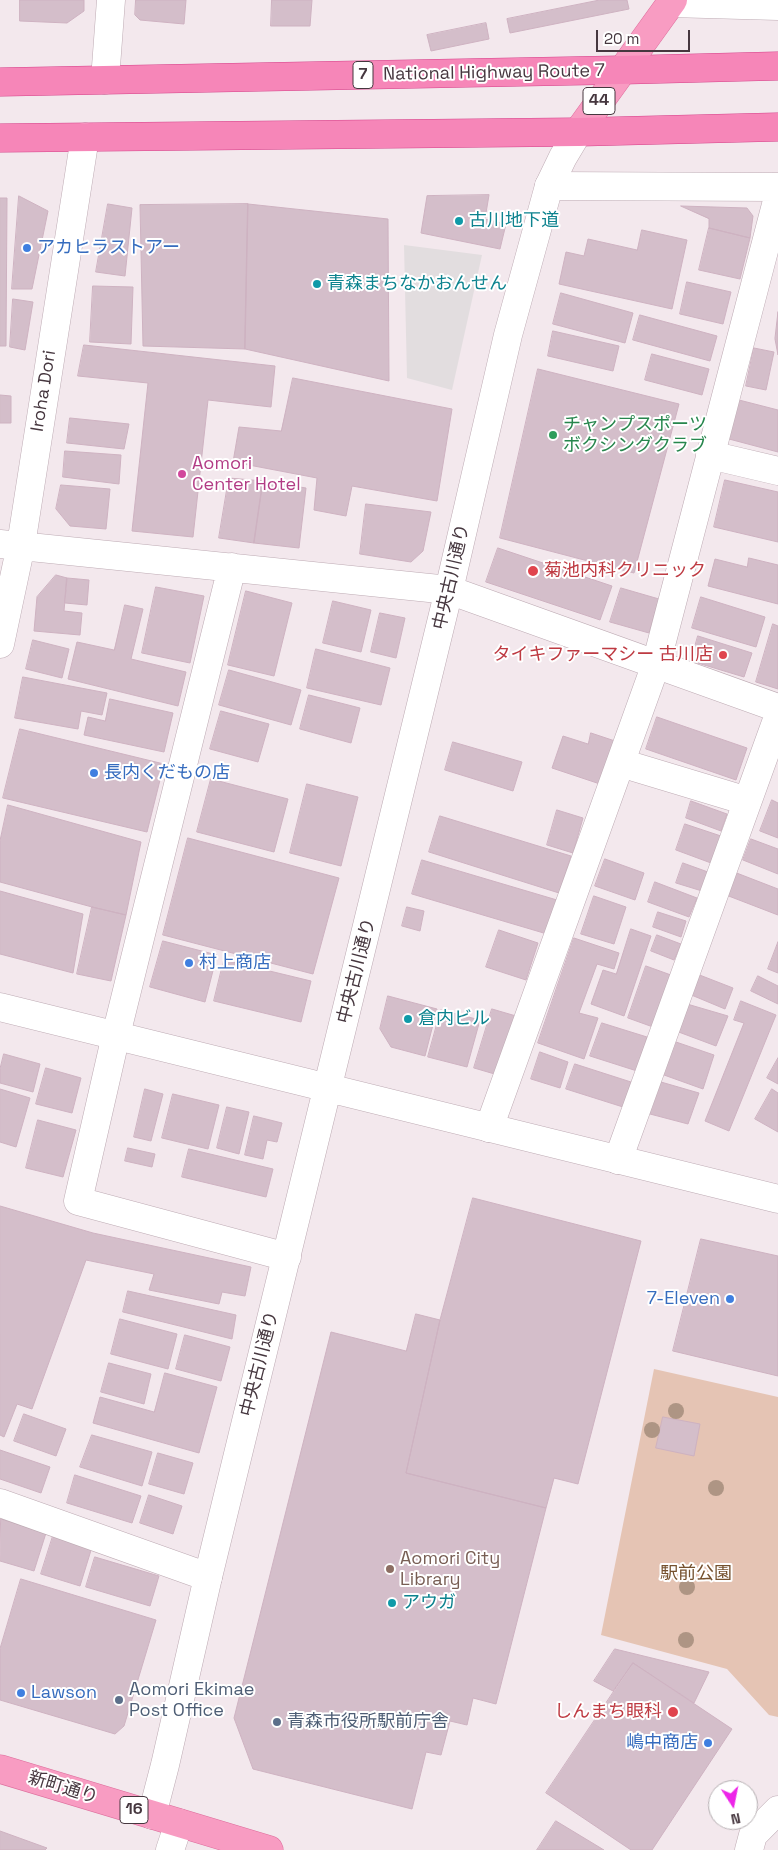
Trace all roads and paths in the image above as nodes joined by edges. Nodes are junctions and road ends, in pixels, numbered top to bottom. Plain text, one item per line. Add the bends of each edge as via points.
1 (111, 0) edge
2 (672, 2) edge
3 (778, 6) edge
4 (778, 66) edge
5 (621, 70) junction
6 (106, 80) junction
7 (0, 82) edge
8 (778, 127) edge
9 (578, 132) junction
10 (85, 137) junction
11 (0, 138) edge
12 (549, 186) junction
13 (778, 187) edge
14 (778, 197) edge
15 (710, 455) junction
16 (778, 471) edge
17 (10, 545) edge
18 (232, 567) junction
19 (449, 590) junction
20 (0, 644) edge
21 (656, 664) junction
22 (778, 708) edge
23 (778, 716) edge
24 (621, 763) junction
25 (747, 801) junction
26 (0, 1006) edge
27 (116, 1035) junction
28 (329, 1088) junction
29 (489, 1128) junction
30 (618, 1160) junction
31 (778, 1199) edge
32 (287, 1257) junction
33 (0, 1503) edge
34 (208, 1578) junction
35 (0, 1769) edge
36 (778, 1810) edge
37 (152, 1815) junction
38 (179, 1823) junction
39 (170, 1850) edge
40 (269, 1850) edge
41 (749, 1850) edge

1 - 6 street
2 - 3 street
2 - 5 main road, 44
4 - 5 highway, National Highway Route 7 / 7
5 - 6 highway, National Highway Route 7 / 7
5 - 9 main road, 44
6 - 7 highway, National Highway Route 7 / 7
8 - 9 highway
9 - 10 highway
9 - 12 street, 中央古川通り
10 - 11 highway
10 - 17 street, Iroha Dori
12 - 13 street
12 - 19 street, 中央古川通り via 508,335
14 - 15 street
15 - 16 street
15 - 21 street
17 - 18 street
17 - 20 street, Iroha Dori
18 - 19 street
18 - 27 street
19 - 21 street
19 - 28 street, 中央古川通り
21 - 22 street
21 - 24 street
23 - 25 street
24 - 25 street
24 - 29 street
25 - 30 street
26 - 27 street
27 - 28 street
27 - 32 street via 78,1201
28 - 29 street
28 - 32 street, 中央古川通り
29 - 30 street
30 - 31 street
32 - 34 street, 中央古川通り
33 - 34 street
34 - 37 street, 中央古川通り
35 - 37 main road, 新町通り / 16
36 - 41 street via 753,1835
37 - 38 main road, 新町通り / 16
38 - 39 street
38 - 40 main road, 新町通り / 16

